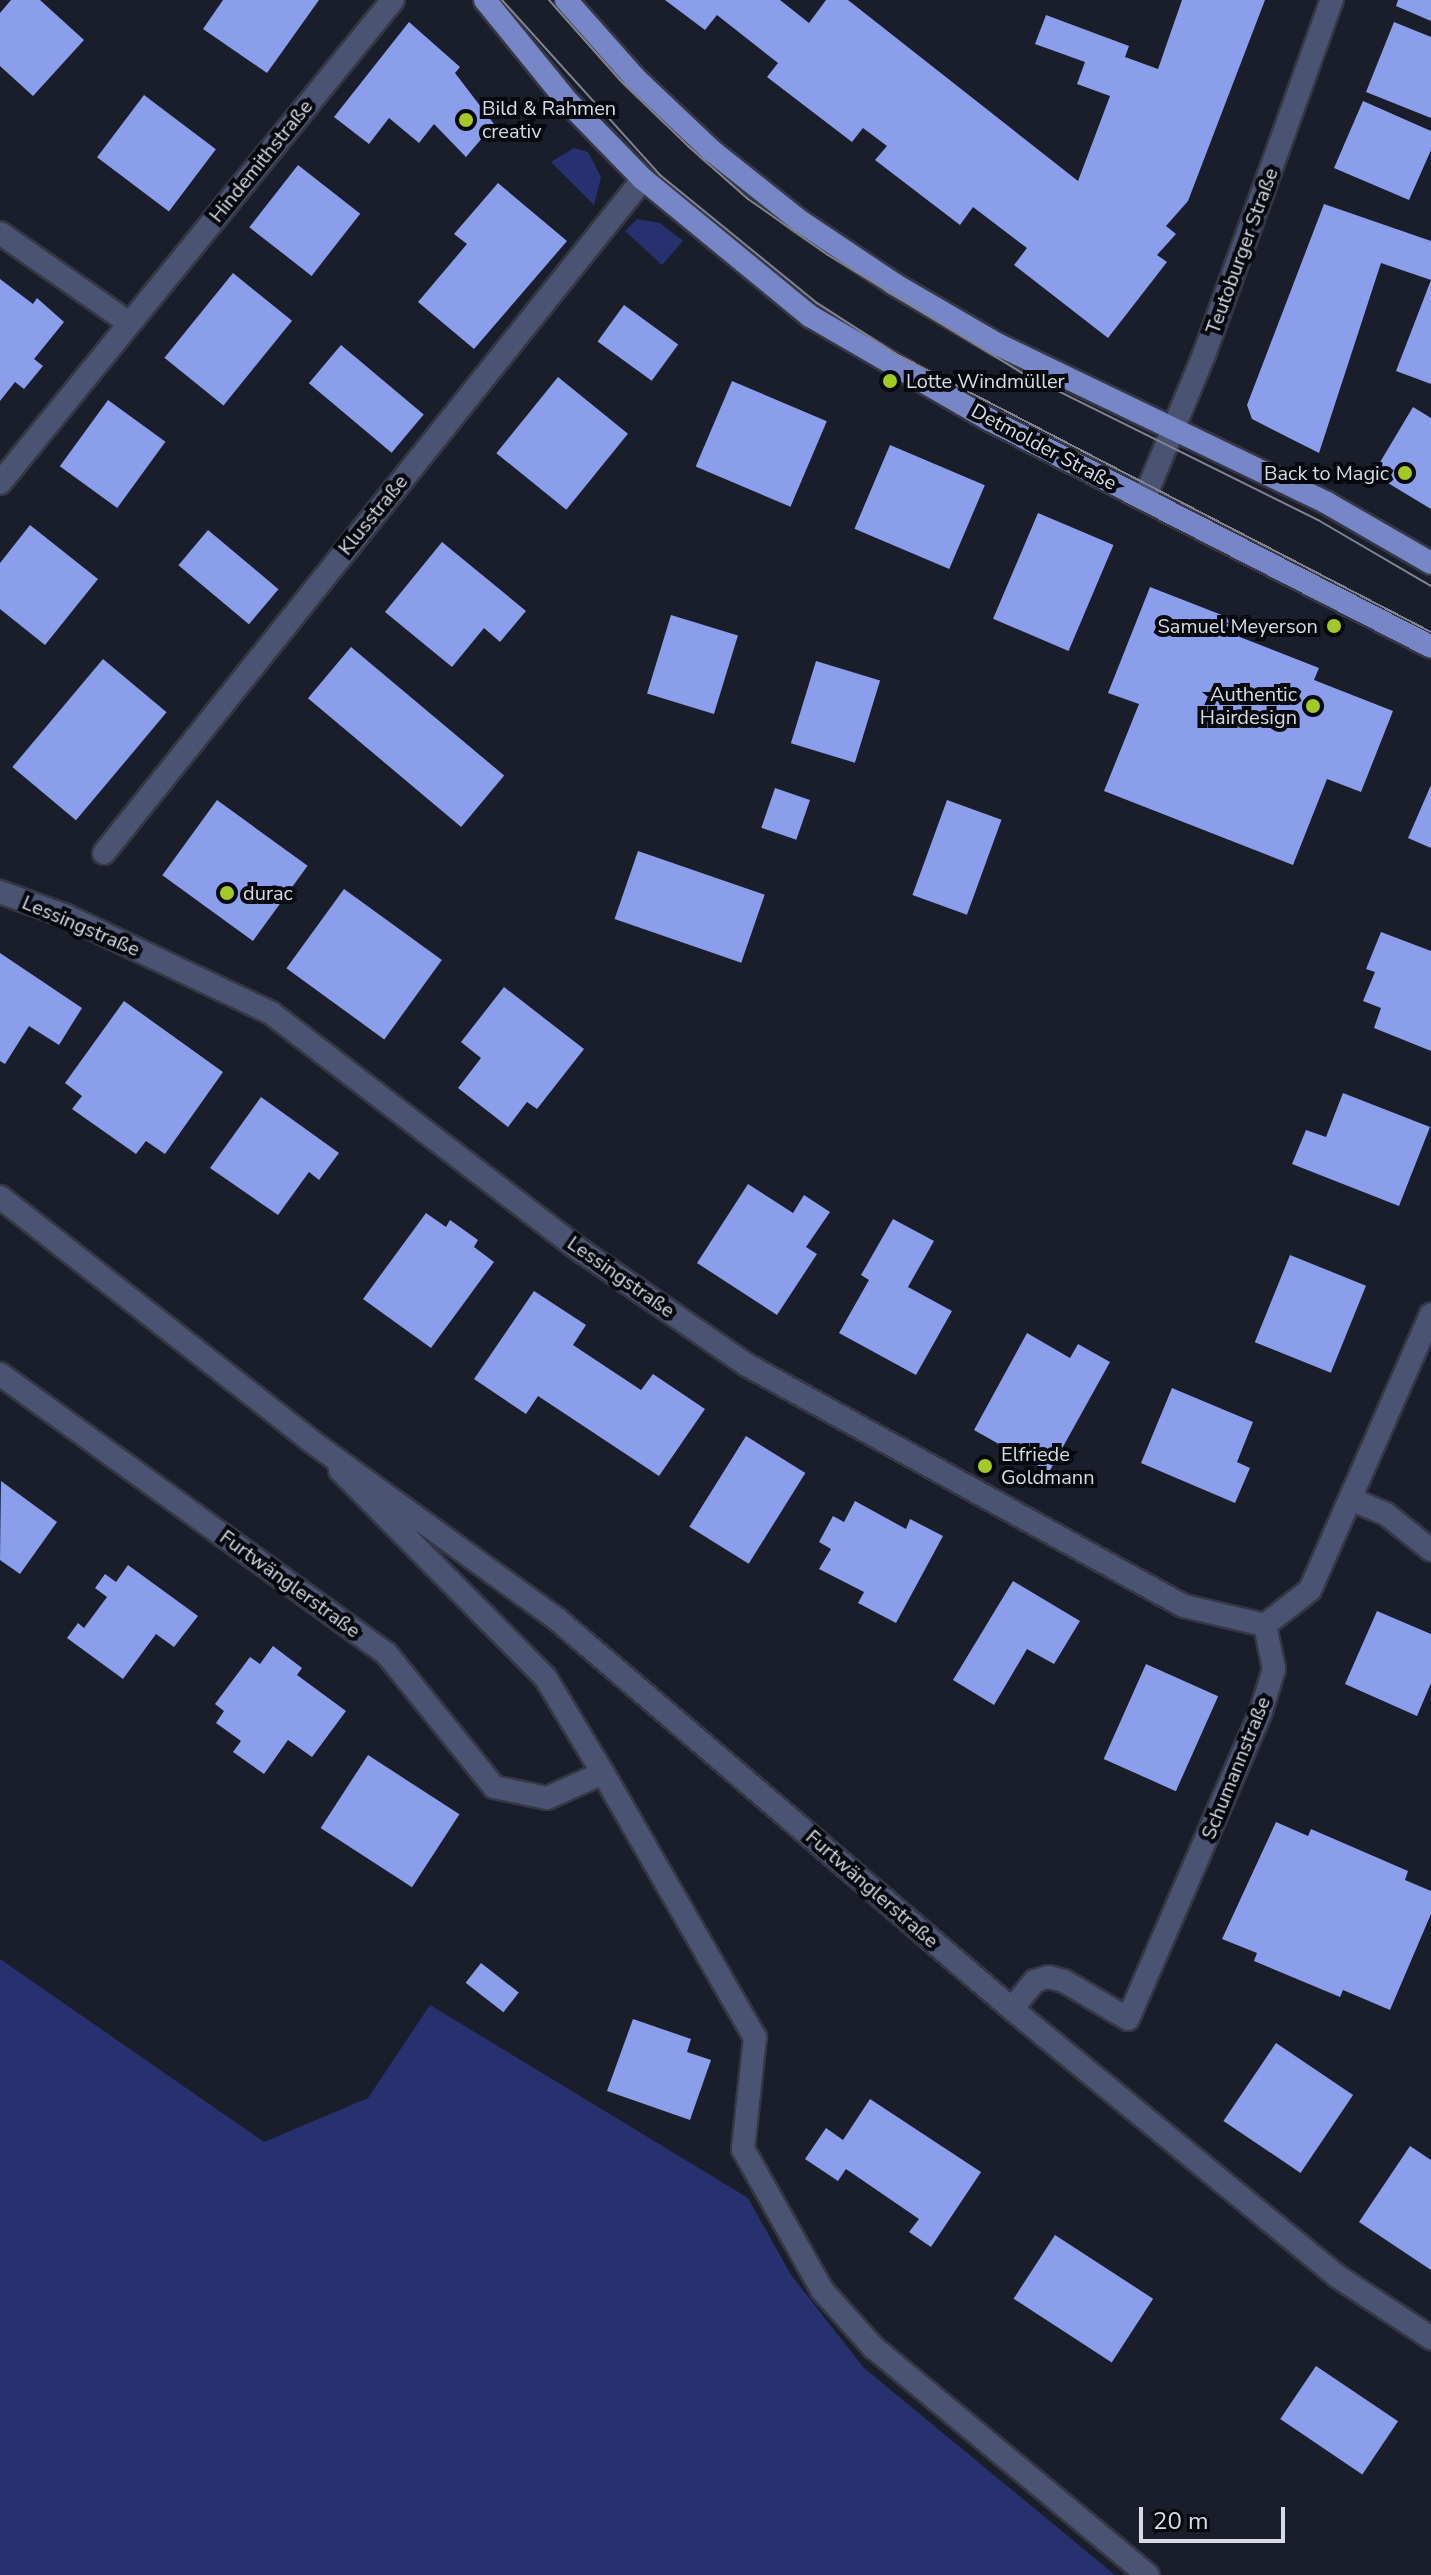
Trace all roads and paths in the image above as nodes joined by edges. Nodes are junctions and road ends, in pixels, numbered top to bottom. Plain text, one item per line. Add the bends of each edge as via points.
1 (393, 0) edge
2 (485, 0) edge
3 (566, 0) edge
4 (1332, 0) edge
5 (643, 179) junction
6 (0, 233) edge
7 (129, 323) junction
8 (1173, 429) junction
9 (0, 483) edge
10 (1144, 499) junction
11 (1431, 563) edge
12 (1431, 647) edge
13 (104, 853) dead end
14 (0, 892) edge
15 (0, 1197) edge
16 (1431, 1314) edge
17 (0, 1374) edge
18 (311, 1441) junction
19 (1353, 1500) junction
20 (1431, 1550) edge
21 (1265, 1625) junction
22 (603, 1773) junction
23 (1012, 2009) junction
24 (1431, 2338) edge
25 (1148, 2575) edge

1 - 7 street, Hindemithstraße
2 - 5 main road, Detmolder Straße via 568,102
3 - 8 main road via 635,78 712,151 800,221 999,345
4 - 8 street, Teutoburger Straße
5 - 10 main road, Detmolder Straße via 810,316 904,373
5 - 13 street, Klusstraße
6 - 7 street
7 - 9 street, Hindemithstraße
8 - 10 street, Teutoburger Straße
8 - 11 main road via 1327,503
10 - 12 main road, Detmolder Straße
14 - 21 street, Lessingstraße via 66,916 271,1013 583,1252 747,1365 1184,1606
15 - 18 street, Furtwänglerstraße
16 - 19 street
17 - 22 street, Furtwänglerstraße via 386,1653 452,1728 494,1787 547,1798
18 - 22 street, Furtwänglerstraße via 545,1677
18 - 23 street, Furtwänglerstraße via 558,1620
19 - 20 street via 1386,1514
19 - 21 street via 1310,1590
21 - 23 street, Schumannstraße via 1274,1669 1261,1711 1128,2019 1048,1977 1035,1981
22 - 25 street, Furtwänglerstraße via 755,2037 743,2149 822,2290 873,2347
23 - 24 street, Furtwänglerstraße via 1337,2276

